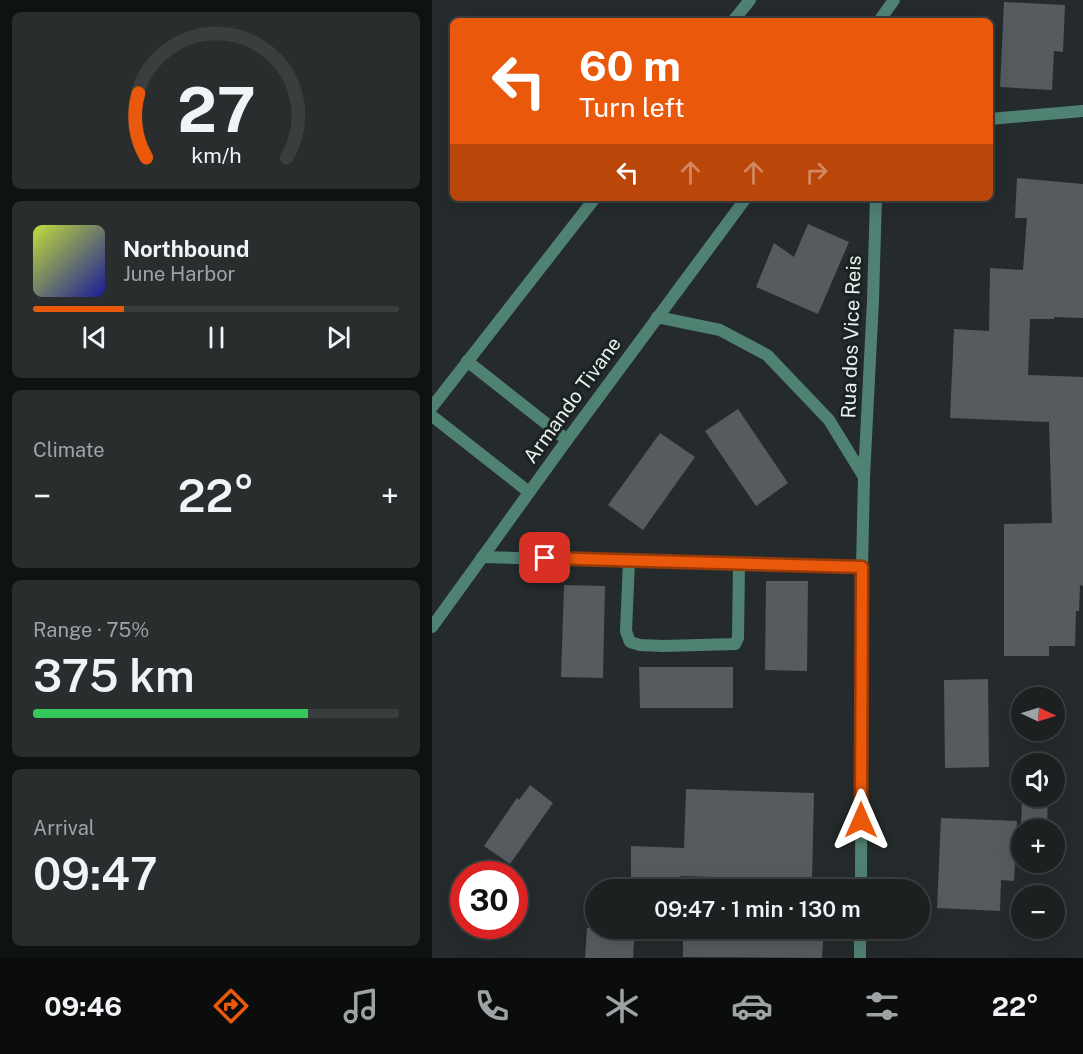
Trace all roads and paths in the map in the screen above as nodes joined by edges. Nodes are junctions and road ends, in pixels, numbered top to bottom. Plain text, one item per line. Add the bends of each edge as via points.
1 (750, 0) edge
2 (894, 0) edge
3 (735, 18) edge
4 (881, 18) edge
5 (1083, 111) edge
6 (993, 119) edge
7 (593, 201) edge
8 (744, 201) edge
9 (876, 201) edge
10 (657, 317) junction
11 (467, 361) junction
12 (432, 407) edge
13 (432, 416) edge
14 (567, 440) junction
15 (864, 477) junction
16 (529, 492) junction
17 (482, 557) junction
18 (628, 561) junction
19 (739, 564) junction
20 (862, 567) junction
21 (432, 627) edge
22 (861, 879) edge
23 (860, 939) edge
24 (860, 958) edge

1 - 3 street
2 - 4 street
5 - 6 street
7 - 11 street
8 - 10 street, Armando Tivane
9 - 15 street, Rua dos Vice Reis
10 - 14 street, Armando Tivane
10 - 15 street via 720,330 767,355 829,420
11 - 12 street
11 - 14 street
13 - 16 street
14 - 16 street, Armando Tivane
15 - 20 street, Rua dos Vice Reis
16 - 17 street, Armando Tivane
17 - 18 street
17 - 21 street, Armando Tivane
18 - 19 street
18 - 19 street via 626,631 630,642 663,646 735,644
19 - 20 street
20 - 22 street, Rua dos Vice Reis
23 - 24 street

